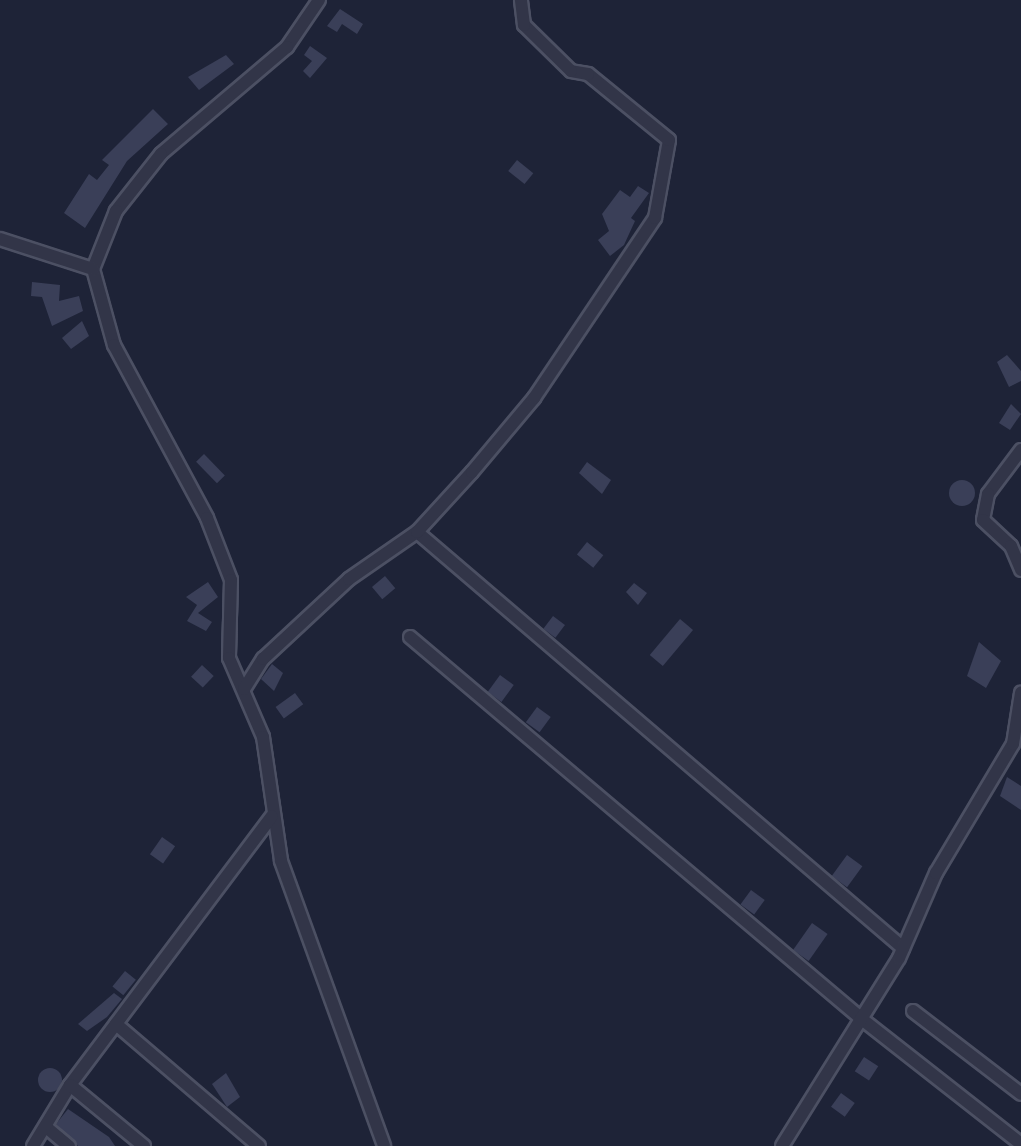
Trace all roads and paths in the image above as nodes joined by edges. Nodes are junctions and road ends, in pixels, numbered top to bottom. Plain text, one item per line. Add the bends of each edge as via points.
1 (319, 0) edge
2 (521, 0) edge
3 (0, 239) edge
4 (93, 269) junction
5 (1021, 450) edge
6 (417, 533) junction
7 (1021, 570) edge
8 (410, 637) dead end
9 (244, 689) junction
10 (1021, 693) edge
11 (272, 816) junction
12 (903, 948) junction
13 (913, 1011) dead end
14 (863, 1020) junction
15 (116, 1024) junction
16 (70, 1085) junction
17 (1021, 1094) edge
18 (46, 1127) junction
19 (1021, 1144) edge
20 (33, 1146) edge
21 (69, 1146) edge
22 (144, 1146) edge
23 (260, 1146) edge
24 (384, 1146) edge
25 (782, 1146) edge

1 - 4 street via 287,47 154,162 116,211
2 - 6 street via 524,25 571,71 588,74 669,140 666,175 654,218 583,329 534,398
3 - 4 street
4 - 9 street via 114,345 207,518 231,580 229,657
5 - 7 street via 988,494 983,520 1011,546
6 - 9 street via 349,579 263,659
6 - 12 street
8 - 14 street
9 - 11 street via 262,737
10 - 12 street via 1013,744 936,873
11 - 15 street
11 - 24 street via 326,999
12 - 14 street
13 - 17 street
14 - 19 street
14 - 25 street
15 - 16 street
15 - 23 street
16 - 18 street
16 - 22 street
18 - 20 street
18 - 21 street

